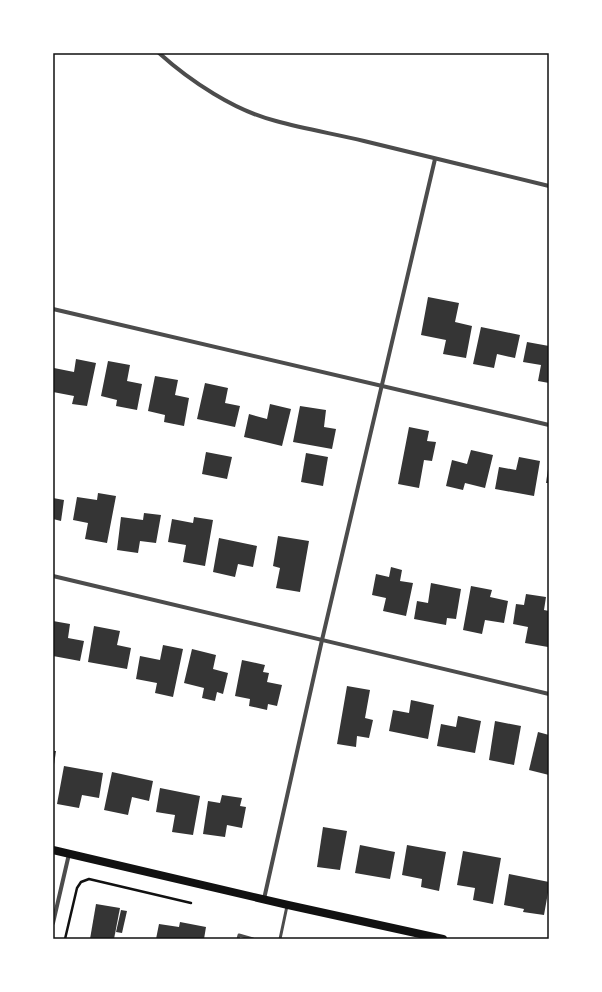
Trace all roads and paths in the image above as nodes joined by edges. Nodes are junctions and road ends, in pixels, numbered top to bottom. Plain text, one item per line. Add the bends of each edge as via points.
1 (159, 53) edge
2 (435, 159) junction
3 (549, 186) edge
4 (53, 309) edge
5 (382, 386) junction
6 (549, 425) edge
7 (53, 576) edge
8 (322, 640) junction
9 (549, 694) edge
10 (53, 850) edge
11 (69, 854) junction
12 (264, 899) junction
13 (191, 903) dead end
14 (288, 905) junction
15 (53, 923) edge
16 (427, 937) edge
17 (66, 939) edge
18 (238, 939) edge
19 (253, 939) edge
20 (280, 939) edge
21 (443, 939) edge

1 - 2 street via 204,88 253,114
2 - 3 street
2 - 5 street
4 - 5 street
5 - 6 street
5 - 8 street
7 - 8 street
8 - 9 street
8 - 12 street
10 - 11 main road
11 - 12 main road
11 - 15 street
12 - 14 main road
13 - 17 path via 89,879 81,882 77,888
14 - 16 main road
14 - 20 lane
16 - 21 main road
18 - 19 lane via 239,935

